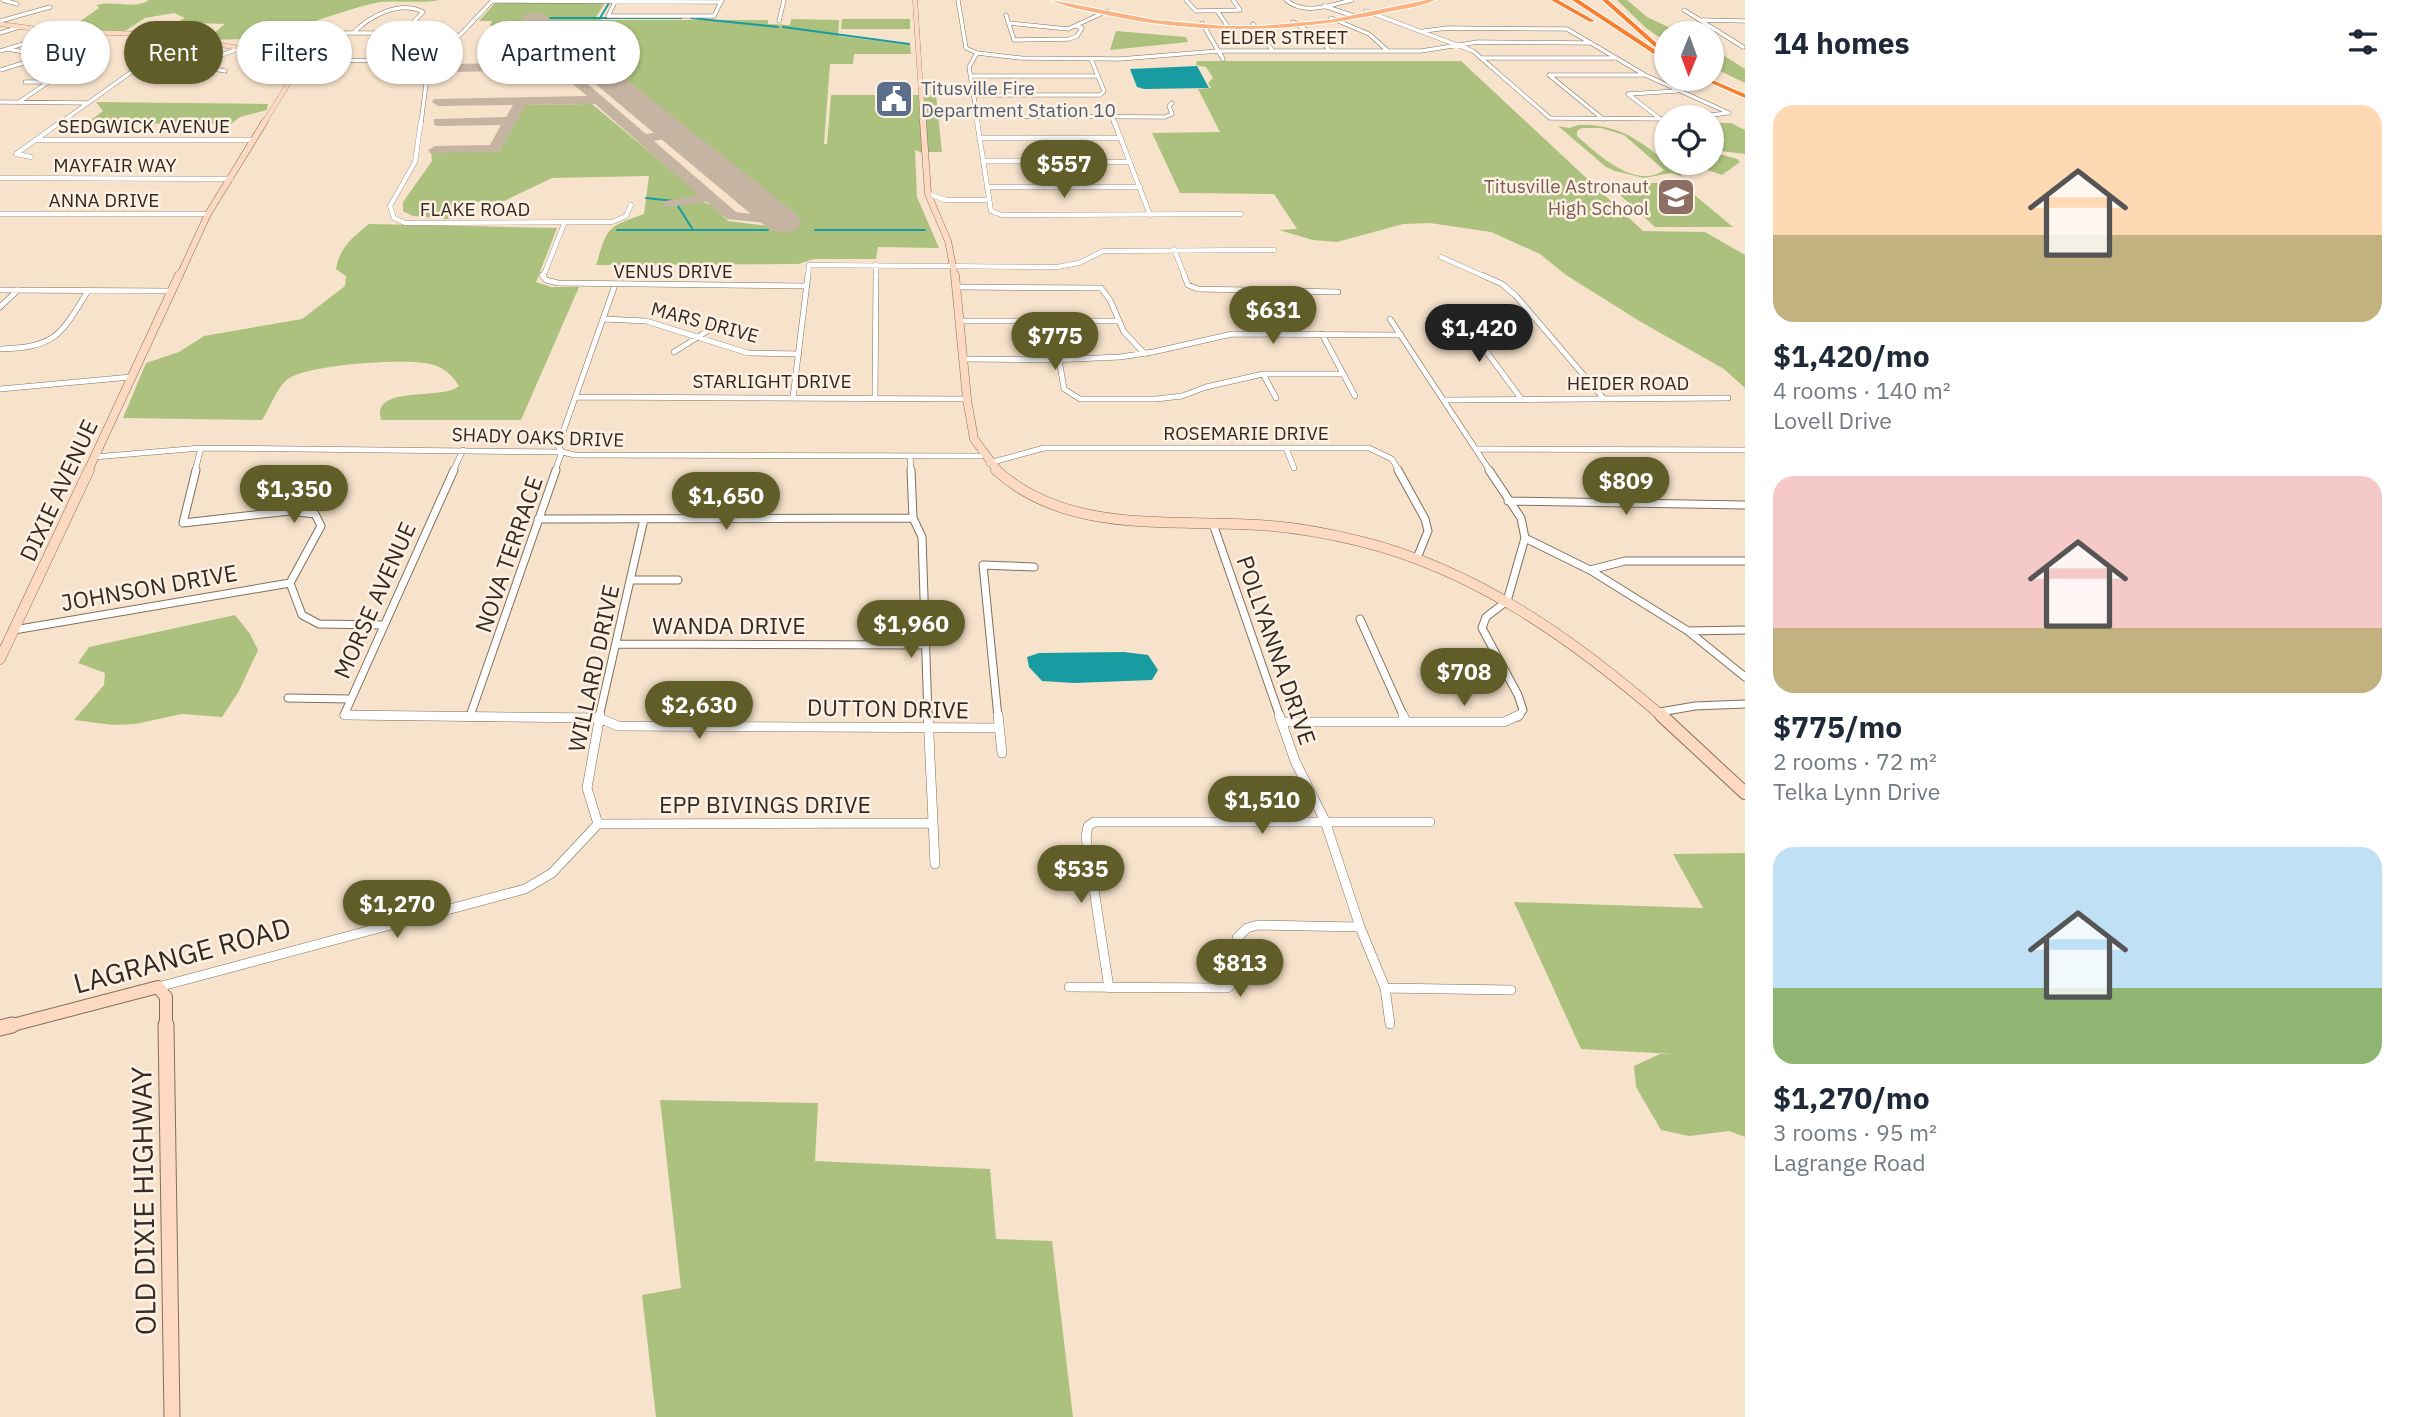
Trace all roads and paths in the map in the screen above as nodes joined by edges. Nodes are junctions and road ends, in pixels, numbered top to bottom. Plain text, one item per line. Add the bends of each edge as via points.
1 (3, 0) edge
2 (492, 0) edge
3 (545, 0) edge
4 (784, 0) edge
5 (915, 0) edge
6 (958, 0) edge
7 (1054, 0) edge
8 (1063, 0) edge
9 (1186, 0) edge
10 (1233, 0) edge
11 (1286, 0) edge
12 (1352, 0) edge
13 (1420, 0) edge
14 (1433, 0) edge
15 (1554, 0) edge
16 (1575, 0) edge
17 (1588, 0) edge
18 (1605, 0) edge
19 (721, 1) edge
20 (615, 2) edge
21 (17, 4) dead end
22 (50, 6) dead end
23 (1324, 6) junction
24 (1684, 10) dead end
25 (1105, 12) junction
26 (1218, 12) junction
27 (1369, 12) junction
28 (1006, 15) dead end
29 (1354, 15) junction
30 (1333, 19) junction
31 (1701, 20) junction
32 (414, 21) edge
33 (779, 21) dead end
34 (1745, 21) edge
35 (0, 22) edge
36 (1008, 23) junction
37 (1202, 24) junction
38 (1296, 24) junction
39 (1254, 25) junction
40 (1076, 26) junction
41 (1228, 26) junction
42 (19, 27) joint
43 (463, 32) edge
44 (1421, 32) junction
45 (0, 33) edge
46 (353, 33) joint
47 (366, 33) edge
48 (1591, 43) junction
49 (1654, 43) edge
50 (1654, 44) edge
51 (21, 45) edge
52 (1457, 45) junction
53 (1743, 47) dead end
54 (8, 49) junction
55 (1646, 49) junction
56 (0, 51) edge
57 (1218, 51) junction
58 (1273, 51) junction
59 (1330, 51) junction
60 (1388, 51) junction
61 (1420, 51) junction
62 (21, 52) edge
63 (976, 53) junction
64 (1654, 53) edge
65 (1428, 58) dead end
66 (1481, 58) junction
67 (1615, 58) junction
68 (1091, 59) junction
69 (1223, 59) dead end
70 (21, 64) edge
71 (0, 70) edge
72 (1645, 75) junction
73 (971, 76) junction
74 (1097, 76) junction
75 (124, 77) edge
76 (1654, 79) edge
77 (1724, 80) edge
78 (45, 84) edge
79 (288, 84) edge
80 (426, 84) edge
81 (1724, 87) edge
82 (1745, 90) edge
83 (1678, 91) joint
84 (974, 95) junction
85 (1745, 96) edge
86 (0, 102) edge
87 (10, 102) junction
88 (19, 102) junction
89 (89, 103) junction
90 (1172, 103) dead end
91 (1710, 105) edge
92 (0, 108) edge
93 (1654, 113) edge
94 (978, 116) junction
95 (1112, 117) junction
96 (1603, 119) junction
97 (1654, 119) edge
98 (981, 138) junction
99 (1121, 138) junction
100 (36, 140) junction
101 (253, 140) junction
102 (31, 157) dead end
103 (984, 161) junction
104 (1130, 162) junction
105 (0, 178) edge
106 (231, 179) junction
107 (987, 187) junction
108 (1140, 187) junction
109 (928, 194) junction
110 (946, 200) junction
111 (989, 200) junction
112 (631, 205) dead end
113 (932, 206) junction
114 (0, 214) edge
115 (208, 214) junction
116 (1241, 214) dead end
117 (1150, 215) junction
118 (564, 223) junction
119 (1174, 249) junction
120 (1274, 250) dead end
121 (1441, 257) dead end
122 (876, 265) junction
123 (954, 266) junction
124 (542, 275) joint
125 (615, 285) junction
126 (807, 286) junction
127 (958, 287) junction
128 (0, 290) edge
129 (18, 290) junction
130 (89, 291) junction
131 (170, 291) junction
132 (1338, 292) dead end
133 (0, 307) edge
134 (1458, 313) dead end
135 (603, 319) junction
136 (1390, 319) dead end
137 (960, 321) junction
138 (1118, 321) junction
139 (722, 322) dead end
140 (1322, 334) junction
141 (1401, 335) junction
142 (698, 337) junction
143 (0, 349) edge
144 (674, 352) dead end
145 (799, 354) junction
146 (1145, 354) junction
147 (963, 359) junction
148 (1059, 359) junction
149 (1263, 374) junction
150 (1343, 374) junction
151 (131, 377) junction
152 (0, 389) edge
153 (1355, 396) dead end
154 (576, 397) junction
155 (793, 397) junction
156 (875, 398) junction
157 (1276, 398) dead end
158 (1728, 398) dead end
159 (1604, 399) junction
160 (967, 400) junction
161 (1444, 400) junction
162 (1522, 400) junction
163 (201, 448) junction
164 (1286, 448) junction
165 (1477, 449) junction
166 (463, 450) junction
167 (1745, 450) edge
168 (562, 452) junction
169 (910, 456) junction
170 (94, 457) junction
171 (986, 459) junction
172 (1294, 468) dead end
173 (1508, 501) junction
174 (1745, 505) edge
175 (913, 518) junction
176 (538, 519) junction
177 (644, 519) junction
178 (1213, 524) junction
179 (1525, 538) junction
180 (1417, 558) junction
181 (1745, 561) edge
182 (1034, 567) dead end
183 (1590, 570) junction
184 (632, 580) junction
185 (678, 580) dead end
186 (290, 583) junction
187 (1507, 601) junction
188 (1360, 619) dead end
189 (383, 625) junction
190 (14, 630) junction
191 (1745, 630) edge
192 (1688, 631) junction
193 (618, 644) junction
194 (924, 645) junction
195 (0, 659) edge
196 (1745, 677) edge
197 (288, 698) dead end
198 (351, 699) junction
199 (1745, 704) edge
200 (1660, 712) junction
201 (401, 714) joint
202 (470, 716) junction
203 (599, 718) junction
204 (1281, 722) junction
205 (1406, 722) junction
206 (929, 726) junction
207 (999, 728) junction
208 (1002, 753) dead end
209 (1745, 793) edge
210 (1325, 821) junction
211 (1430, 822) dead end
212 (932, 823) junction
213 (598, 824) junction
214 (935, 864) dead end
215 (1360, 927) junction
216 (159, 987) junction
217 (1069, 987) dead end
218 (1109, 988) junction
219 (1385, 988) junction
220 (1511, 990) dead end
221 (1390, 1024) dead end
222 (0, 1028) edge
223 (172, 1417) edge

1 - 21 street
2 - 3 street
2 - 43 street
3 - 20 street
4 - 33 street
5 - 109 street
6 - 63 street via 966,48
7 - 25 main road
8 - 25 main road
9 - 26 street via 1193,10
10 - 26 street via 1240,10
11 - 23 street via 1298,8
12 - 23 street
13 - 27 main road
14 - 27 main road
15 - 55 highway
16 - 55 highway
17 - 50 highway
18 - 49 highway
19 - 20 street
19 - 20 street via 715,16 608,16
22 - 35 street
23 - 29 street
24 - 31 street
25 - 37 main road
25 - 40 street
26 - 41 street
27 - 29 main road
27 - 44 street
28 - 36 street
29 - 30 main road
30 - 38 main road
30 - 60 street via 1369,34
31 - 34 street
31 - 53 street
32 - 46 street via 422,9 384,8
35 - 42 street
36 - 40 street
36 - 40 street via 1012,39 1017,40 1069,38 1082,28
37 - 41 main road
37 - 57 street
38 - 39 main road
38 - 59 street via 1318,37
39 - 41 main road
39 - 58 street
42 - 45 street
44 - 48 street via 1555,28 1575,32
44 - 52 street
46 - 47 street
48 - 52 street, ELDER STREET
48 - 67 street
51 - 54 street
52 - 61 street, ELDER STREET
52 - 66 street
54 - 56 street
54 - 62 street
55 - 64 highway
57 - 58 street, ELDER STREET
57 - 68 street, ELDER STREET
57 - 69 street
58 - 59 street, ELDER STREET
59 - 60 street, ELDER STREET
60 - 61 street, ELDER STREET
61 - 65 street
63 - 68 street, ELDER STREET
63 - 73 street via 969,67
66 - 67 street
66 - 96 street via 1550,118
67 - 72 street
68 - 74 street
70 - 71 street
72 - 76 street
72 - 96 street via 1549,75
73 - 74 street
73 - 84 street
74 - 84 street via 1104,91 1100,95
75 - 89 street
77 - 82 highway
78 - 88 street
79 - 101 street, DIXIE AVENUE
80 - 118 street, FLAKE ROAD via 415,162 390,206 394,218 425,224
81 - 85 highway
83 - 91 street
83 - 93 street via 1628,94
84 - 94 street
86 - 87 street
87 - 88 street
87 - 92 street
88 - 89 street
89 - 100 street
90 - 95 street via 1172,114 1166,117
94 - 95 street
94 - 98 street
95 - 99 street
96 - 97 street
98 - 99 street
98 - 103 street
99 - 104 street
100 - 101 street, SEDGWICK AVENUE
100 - 102 street via 16,154
101 - 106 street, DIXIE AVENUE
103 - 104 street
103 - 107 street
104 - 108 street
105 - 106 street, MAYFAIR WAY
106 - 115 street, DIXIE AVENUE
107 - 108 street
107 - 111 street
108 - 117 street
109 - 110 street
109 - 113 street
110 - 111 street
110 - 113 street
111 - 117 street via 991,211 1002,215
112 - 118 street, FLAKE ROAD via 626,216 612,222
113 - 123 street
114 - 115 street, ANNA DRIVE
115 - 131 street, DIXIE AVENUE
116 - 117 street
118 - 124 street, FLAKE ROAD
119 - 120 street
119 - 123 street via 1103,251 1057,267
119 - 132 street via 1188,285 1198,289
121 - 159 street via 1502,284 1516,296
122 - 123 street
122 - 126 street via 809,265
122 - 156 street
123 - 127 street
124 - 125 street, VENUS DRIVE via 558,283
125 - 126 street, VENUS DRIVE
125 - 135 street, NOVA TERRACE
126 - 145 street
127 - 137 street
127 - 138 street via 1101,288 1109,294
128 - 129 street
129 - 130 street
129 - 133 street
130 - 131 street
130 - 143 street via 53,342
131 - 151 street, DIXIE AVENUE
134 - 162 street
135 - 142 street, MARS DRIVE via 646,321
135 - 154 street, NOVA TERRACE
136 - 141 street
137 - 138 street
137 - 147 street
138 - 146 street via 1129,341
139 - 142 street
140 - 141 street
140 - 146 street via 1231,334
140 - 150 street
141 - 161 street
142 - 144 street
142 - 145 street, MARS DRIVE via 748,353
145 - 155 street
146 - 148 street
147 - 148 street
147 - 160 street
148 - 149 street via 1064,389 1080,399 1182,396
149 - 150 street
149 - 157 street
150 - 153 street
151 - 152 street
151 - 170 street, DIXIE AVENUE
154 - 155 street, STARLIGHT DRIVE
154 - 168 street, NOVA TERRACE via 558,446
155 - 156 street, STARLIGHT DRIVE
156 - 160 street, STARLIGHT DRIVE
158 - 159 street, HEIDER ROAD
159 - 162 street, HEIDER ROAD
160 - 171 street via 974,439
161 - 162 street, HEIDER ROAD
161 - 165 street
163 - 166 street, SHADY OAKS DRIVE
163 - 170 street, SHADY OAKS DRIVE
163 - 186 street via 183,523 289,511 315,514 321,526
164 - 171 street, ROSEMARIE DRIVE via 1044,448
164 - 172 street
164 - 180 street, ROSEMARIE DRIVE via 1369,448 1392,459 1428,530
165 - 167 street
165 - 173 street
166 - 168 street, SHADY OAKS DRIVE
166 - 189 street, MORSE AVENUE
168 - 169 street, SHADY OAKS DRIVE
168 - 176 street, NOVA TERRACE
169 - 171 street, SHADY OAKS DRIVE
169 - 175 street
170 - 190 street, DIXIE AVENUE
171 - 178 street via 1025,492 1065,509 1157,524
173 - 174 street
173 - 179 street via 1521,518
175 - 177 street
175 - 194 street via 922,537
176 - 177 street
176 - 202 street, NOVA TERRACE
177 - 184 street, WILLARD DRIVE
178 - 180 street via 1304,530
178 - 204 street, POLLYANNA DRIVE
179 - 183 street
179 - 187 street
180 - 187 street
181 - 183 street via 1625,561
182 - 207 street via 983,565
183 - 192 street
184 - 185 street
184 - 193 street, WILLARD DRIVE
186 - 189 street via 302,615 319,624
186 - 190 street, JOHNSON DRIVE
187 - 200 street via 1575,645
187 - 205 street via 1486,617 1482,628 1522,704 1521,715 1504,722
188 - 205 street
189 - 198 street, MORSE AVENUE
190 - 195 street, DIXIE AVENUE
191 - 192 street
192 - 196 street
193 - 194 street, WANDA DRIVE
193 - 203 street, WILLARD DRIVE
194 - 206 street
197 - 198 street
198 - 201 street, MORSE AVENUE via 344,715
199 - 200 street
200 - 209 street
201 - 202 street, DUTTON DRIVE
202 - 203 street, DUTTON DRIVE
203 - 206 street, DUTTON DRIVE via 618,726
203 - 213 street, WILLARD DRIVE via 587,788
204 - 205 street
204 - 210 street, POLLYANNA DRIVE via 1298,771
206 - 207 street, DUTTON DRIVE
206 - 212 street
207 - 208 street
210 - 211 street
210 - 215 street, POLLYANNA DRIVE
210 - 218 street via 1110,821 1088,826
212 - 213 street, EPP BIVINGS DRIVE
212 - 214 street
213 - 216 street, LAGRANGE ROAD via 552,873 525,889
215 - 218 street via 1246,928 1236,944 1241,976 1227,988
215 - 219 street, POLLYANNA DRIVE
216 - 222 street, LAGRANGE ROAD
216 - 223 street, OLD DIXIE HIGHWAY via 166,997 169,1082
217 - 218 street
219 - 220 street
219 - 221 street, POLLYANNA DRIVE

